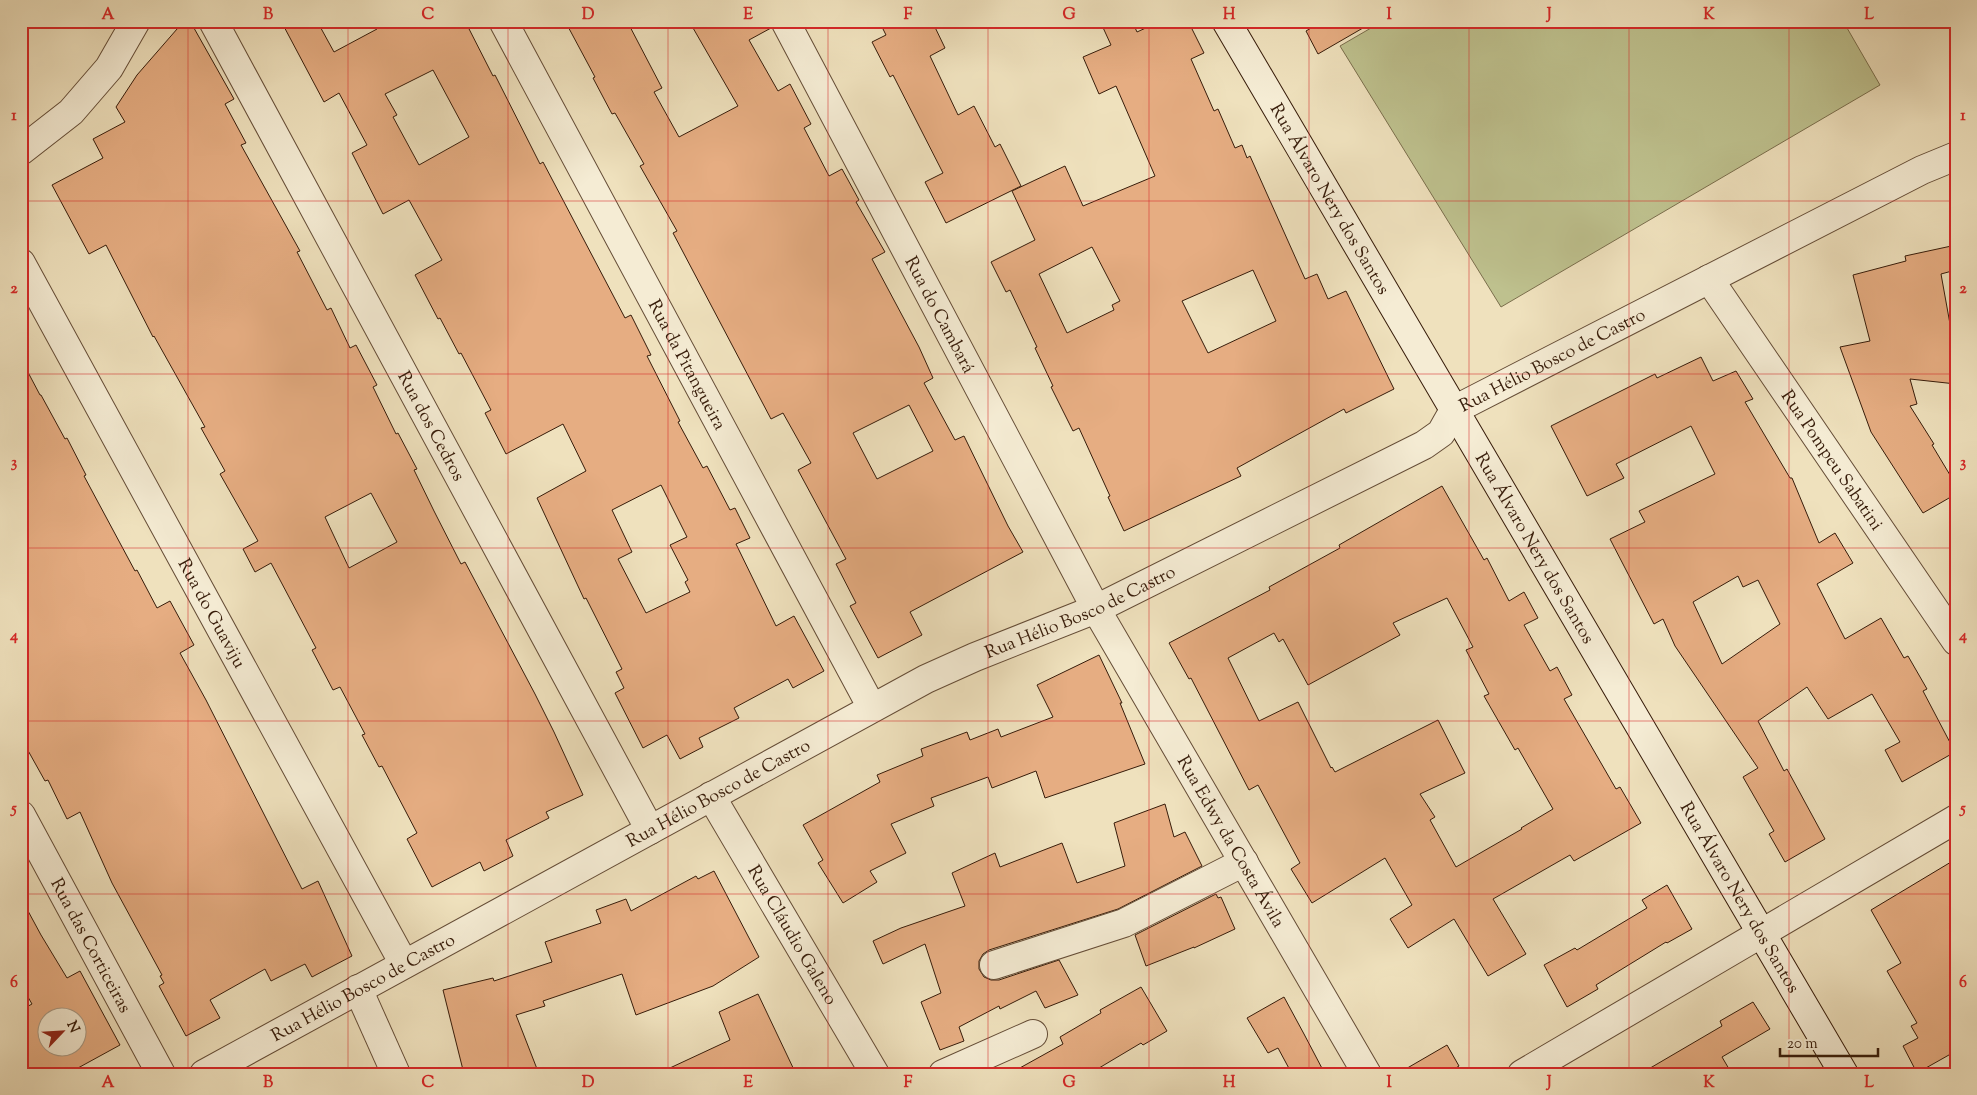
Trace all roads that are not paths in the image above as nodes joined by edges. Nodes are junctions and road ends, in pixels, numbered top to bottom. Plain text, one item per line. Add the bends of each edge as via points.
1 (136, 21) edge
2 (213, 21) edge
3 (503, 21) edge
4 (785, 21) edge
5 (1226, 21) edge
6 (21, 151) edge
7 (1956, 156) edge
8 (21, 263) edge
9 (1709, 279) junction
10 (1454, 410) junction
11 (1096, 609) junction
12 (1956, 641) edge
13 (872, 708) junction
14 (711, 796) junction
15 (21, 816) edge
16 (1956, 819) edge
17 (650, 830) junction
18 (1244, 862) junction
19 (1762, 933) junction
20 (404, 964) junction
21 (994, 965) dead end
22 (358, 989) junction
23 (1033, 1034) dead end
24 (161, 1074) edge
25 (204, 1074) edge
26 (396, 1074) edge
27 (875, 1074) edge
28 (943, 1074) edge
29 (1367, 1074) edge
30 (1522, 1074) edge
31 (1844, 1074) edge

1 - 6 street via 109,68 71,112
2 - 17 street, Rua dos Cedros
3 - 13 street, Rua da Pitangueira
4 - 11 street, Rua do Cambará
5 - 10 street, Rua Álvaro Nery dos Santos
7 - 9 street, Rua Hélio Bosco de Castro via 1922,170
8 - 20 street, Rua do Guaviju
9 - 10 street, Rua Hélio Bosco de Castro
9 - 12 street, Rua Pompeu Sabatini
10 - 11 street, Rua Hélio Bosco de Castro via 1441,433 1424,445
10 - 19 street, Rua Álvaro Nery dos Santos
11 - 13 street, Rua Hélio Bosco de Castro via 975,657
11 - 18 street, Rua Edwy da Costa Ávila
13 - 14 street, Rua Hélio Bosco de Castro
14 - 17 street, Rua Hélio Bosco de Castro
14 - 27 street, Rua Cláudio Galeno
15 - 24 street, Rua das Corticeiras
16 - 19 street
17 - 20 street, Rua Hélio Bosco de Castro
18 - 21 street via 1124,922
18 - 29 street, Rua Edwy da Costa Ávila
19 - 30 street
19 - 31 street, Rua Álvaro Nery dos Santos
20 - 22 street, Rua Hélio Bosco de Castro
22 - 25 street, Rua Hélio Bosco de Castro
22 - 26 street
23 - 28 street

